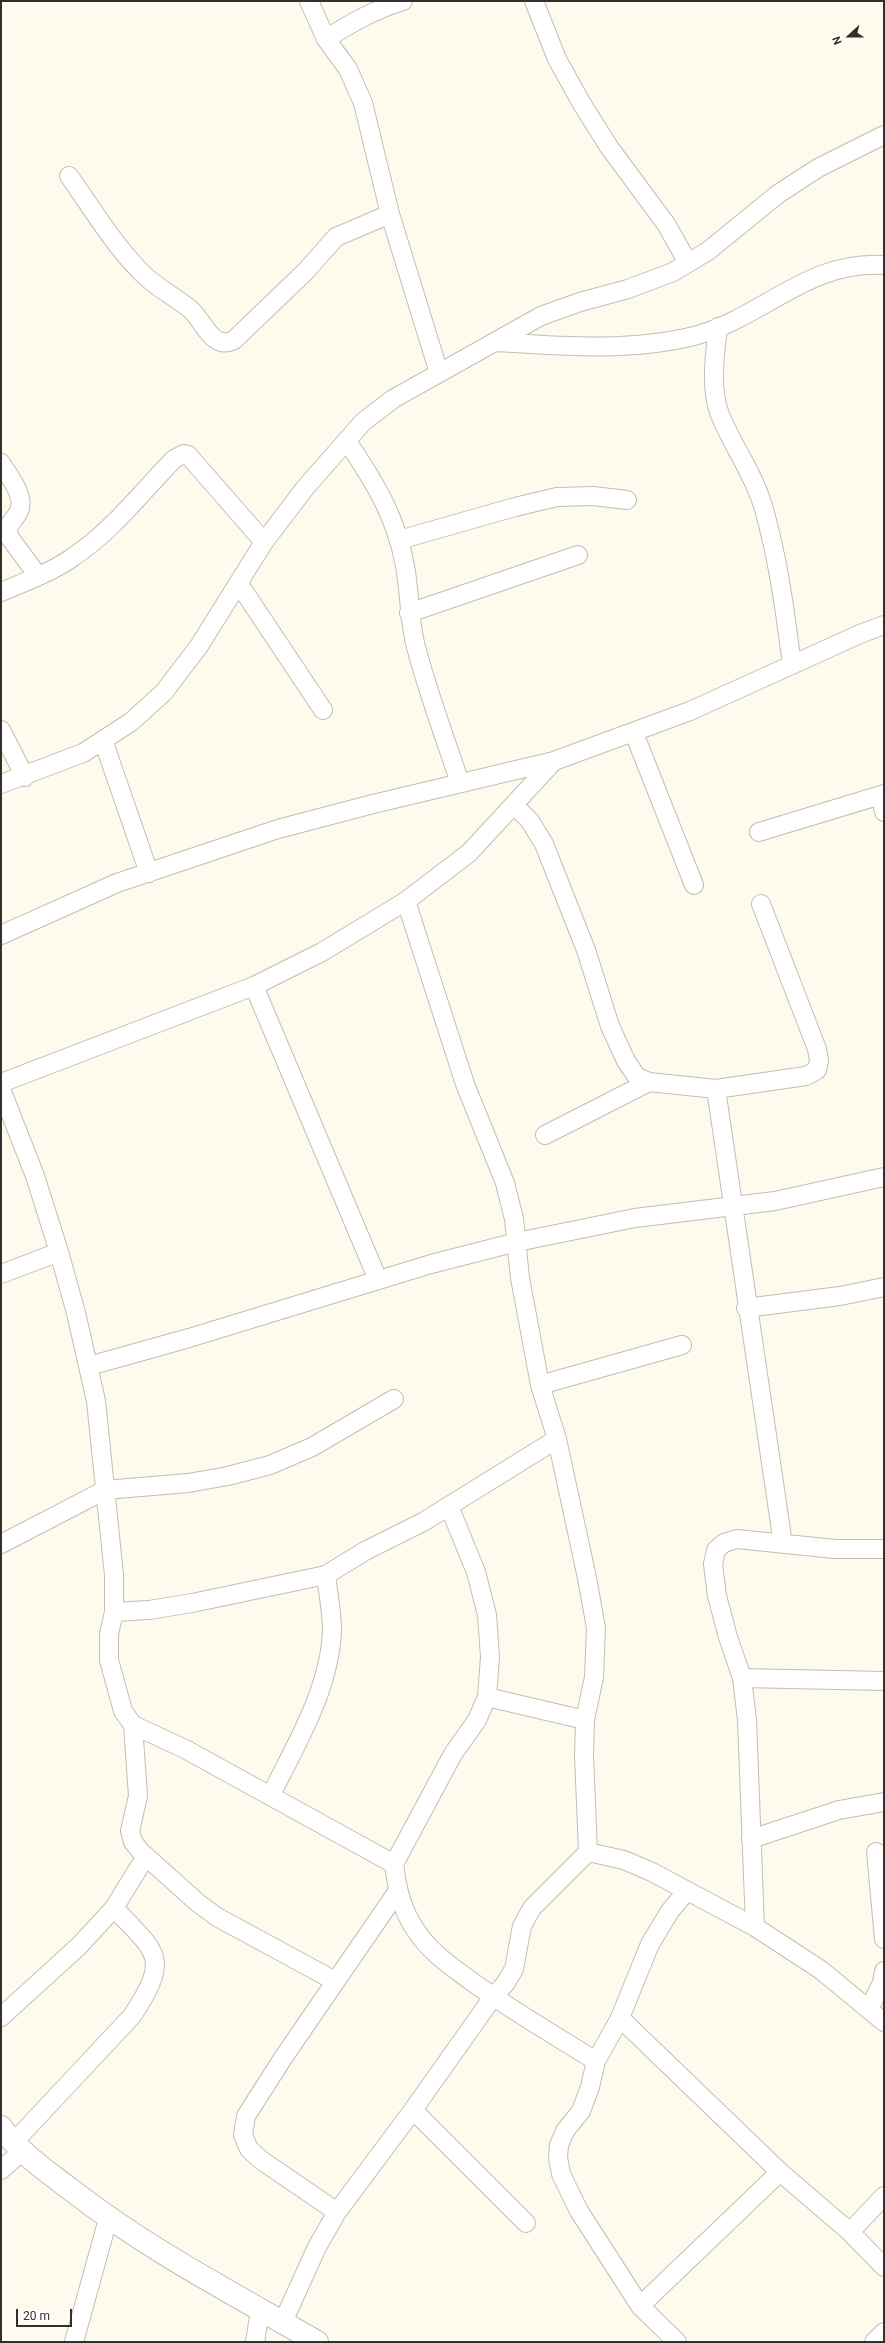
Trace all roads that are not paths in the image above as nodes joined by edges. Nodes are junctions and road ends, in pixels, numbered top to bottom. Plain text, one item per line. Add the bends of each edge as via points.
1 (308, 1) edge
2 (403, 1) edge
3 (534, 1) edge
4 (326, 39) junction
5 (884, 135) edge
6 (70, 176) dead end
7 (390, 214) junction
8 (688, 263) junction
9 (884, 265) edge
10 (718, 327) junction
11 (495, 342) junction
12 (439, 373) junction
13 (347, 441) junction
14 (1, 462) edge
15 (627, 500) dead end
16 (399, 540) junction
17 (264, 542) junction
18 (578, 555) dead end
19 (38, 576) junction
20 (239, 584) junction
21 (1, 592) edge
22 (410, 613) junction
23 (884, 625) edge
24 (792, 665) junction
25 (323, 710) dead end
26 (1, 730) edge
27 (634, 733) junction
28 (103, 740) junction
29 (554, 761) junction
30 (25, 777) junction
31 (460, 783) junction
32 (1, 784) edge
33 (883, 800) edge
34 (514, 805) junction
35 (758, 832) dead end
36 (150, 872) junction
37 (694, 885) dead end
38 (406, 901) junction
39 (761, 904) dead end
40 (1, 935) edge
41 (254, 986) junction
42 (649, 1082) junction
43 (1, 1083) edge
44 (1, 1089) edge
45 (716, 1089) junction
46 (545, 1135) dead end
47 (884, 1177) edge
48 (733, 1206) junction
49 (517, 1242) junction
50 (59, 1252) junction
51 (1, 1274) edge
52 (378, 1280) junction
53 (884, 1287) edge
54 (746, 1308) junction
55 (682, 1345) dead end
56 (89, 1366) junction
57 (540, 1385) junction
58 (394, 1399) dead end
59 (557, 1439) junction
60 (105, 1490) junction
61 (449, 1506) junction
62 (1, 1544) edge
63 (783, 1544) junction
64 (884, 1549) edge
65 (326, 1575) junction
66 (114, 1612) junction
67 (742, 1678) junction
68 (884, 1681) edge
69 (487, 1697) junction
70 (585, 1720) junction
71 (134, 1725) junction
72 (271, 1796) junction
73 (884, 1802) edge
74 (751, 1839) junction
75 (588, 1852) junction
76 (876, 1852) dead end
77 (146, 1856) junction
78 (394, 1864) junction
79 (397, 1892) junction
80 (686, 1892) junction
81 (114, 1908) junction
82 (755, 1927) junction
83 (884, 1938) edge
84 (884, 1971) edge
85 (335, 1981) junction
86 (493, 1997) junction
87 (870, 2009) junction
88 (1, 2017) edge
89 (620, 2018) junction
90 (884, 2022) edge
91 (596, 2061) junction
92 (413, 2110) junction
93 (12, 2140) edge
94 (1, 2170) edge
95 (780, 2172) junction
96 (884, 2196) edge
97 (337, 2212) junction
98 (108, 2219) junction
99 (526, 2223) dead end
100 (850, 2232) junction
101 (884, 2267) edge
102 (640, 2306) junction
103 (260, 2311) junction
104 (283, 2322) junction
105 (884, 2332) edge
106 (74, 2342) edge
107 (255, 2342) edge
108 (318, 2342) edge
109 (677, 2342) edge
110 (874, 2342) edge

1 - 4 street
2 - 4 street via 355,20
3 - 8 street via 557,59 582,104 661,218
4 - 7 street via 348,69 363,103
5 - 8 street via 818,168 778,194 708,251
6 - 7 street via 141,272 191,310 221,344 234,340 306,271 336,237
7 - 12 street
8 - 11 street via 673,272 628,289 541,316
9 - 10 street via 869,264 833,270 804,281
10 - 11 street via 694,336 649,344 558,346
10 - 24 street via 714,369 715,392 720,412 762,504 780,578
11 - 12 street
12 - 13 street via 362,422
13 - 16 street via 389,508
13 - 17 street via 305,488
14 - 19 street via 21,502 20,510 7,529 10,538
15 - 16 street via 593,496 557,498 515,507
16 - 22 street
17 - 19 street via 188,455 184,454 174,459 102,534 73,558
17 - 20 street
18 - 22 street
19 - 21 street
20 - 25 street
20 - 28 street via 199,646 164,692 132,722
22 - 31 street via 416,647
23 - 24 street
24 - 27 street
26 - 30 street
27 - 29 street
27 - 37 street
28 - 30 street via 83,753
28 - 36 street
29 - 31 street
29 - 34 street
30 - 32 street
31 - 36 street via 278,829
33 - 35 street
34 - 38 street via 469,853
34 - 42 street via 530,821 544,844 586,950 610,1026 626,1062 637,1077
36 - 40 street via 117,883
38 - 41 street via 322,952
38 - 49 street via 462,1077 505,1183
39 - 45 street via 820,1061 817,1070 806,1076
41 - 43 street
41 - 52 street
42 - 45 street
42 - 46 street
44 - 50 street via 35,1176
45 - 48 street
47 - 48 street via 775,1201
48 - 49 street via 635,1218
48 - 54 street
49 - 52 street
49 - 57 street via 520,1278
50 - 51 street
50 - 56 street
52 - 56 street
53 - 54 street via 840,1296
54 - 63 street
55 - 57 street
56 - 60 street via 96,1401
57 - 59 street
58 - 60 street via 312,1447 270,1465 228,1476
59 - 61 street
59 - 70 street via 596,1628 594,1677
60 - 62 street
60 - 66 street via 114,1575
61 - 65 street
61 - 69 street via 476,1572 487,1615 490,1657
63 - 64 street via 835,1549
63 - 67 street via 737,1539 724,1542 716,1550 713,1564 717,1596
65 - 66 street via 192,1603 149,1610
65 - 72 street via 332,1630 328,1656 308,1720
66 - 71 street via 109,1634 109,1660 123,1711
67 - 68 street
67 - 74 street
69 - 70 street
69 - 78 street via 477,1720 453,1754
70 - 75 street
71 - 72 street via 185,1749
71 - 77 street via 138,1796 130,1831 133,1842
72 - 78 street
73 - 74 street via 839,1810
74 - 82 street
75 - 80 street via 624,1860 652,1872
75 - 86 street via 532,1908 522,1926 514,1969
76 - 83 street
77 - 81 street
77 - 85 street via 198,1903 217,1916
78 - 79 street
79 - 85 street
79 - 86 street via 417,1932 436,1956
80 - 82 street
80 - 89 street via 670,1911 650,1944
81 - 88 street via 79,1946
81 - 93 street via 150,1946 156,1962 155,1974 149,1988 132,2016
82 - 87 street via 821,1970
84 - 87 street via 882,1984
85 - 97 street via 246,2116 243,2135 249,2149 261,2160
86 - 91 street
86 - 92 street
87 - 90 street
89 - 91 street
89 - 95 street
91 - 102 street via 581,2111 565,2131 559,2145 558,2158 561,2174 579,2211
92 - 97 street
92 - 99 street
93 - 94 street
93 - 98 main road
95 - 100 street
95 - 102 street
96 - 100 street
97 - 104 street via 317,2247
98 - 103 main road
98 - 106 street
100 - 101 street
102 - 109 street
103 - 104 main road
103 - 107 street
104 - 108 main road
105 - 110 street

